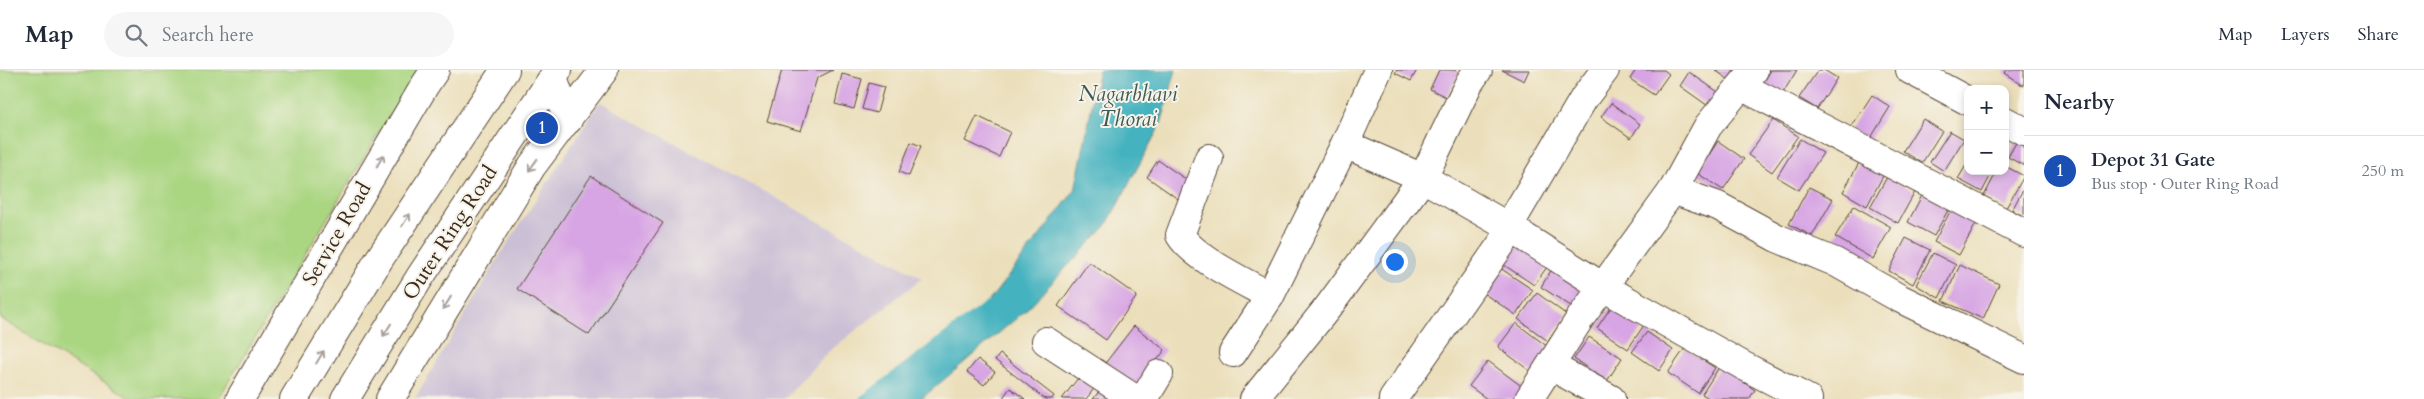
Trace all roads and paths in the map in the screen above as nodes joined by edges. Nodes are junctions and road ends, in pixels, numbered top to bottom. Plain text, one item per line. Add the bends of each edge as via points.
1 (435, 70) edge
2 (505, 70) edge
3 (604, 70) edge
4 (1378, 70) edge
5 (1478, 70) edge
6 (1605, 70) edge
7 (1910, 70) edge
8 (556, 74) edge
9 (1748, 78) edge
10 (1964, 99) edge
11 (568, 120) junction
12 (2009, 123) edge
13 (2024, 130) edge
14 (1344, 144) junction
15 (1209, 158) dead end
16 (1423, 178) junction
17 (1673, 190) junction
18 (1512, 229) junction
19 (2024, 233) edge
20 (1604, 287) junction
21 (1270, 296) junction
22 (1046, 341) dead end
23 (1233, 353) dead end
24 (2024, 359) edge
25 (1551, 366) junction
26 (1159, 374) dead end
27 (240, 399) edge
28 (294, 399) edge
29 (345, 399) edge
30 (390, 399) edge
31 (1135, 399) edge
32 (1144, 399) edge
33 (1254, 399) edge
34 (1393, 399) edge
35 (1529, 399) edge
36 (1610, 399) edge
37 (1808, 399) edge

27 -> 1 main road, Service Road
28 -> 2 main road, Outer Ring Road via 380,258
3 - 11 main road
4 - 14 main road
5 - 16 main road
6 - 18 main road via 1584,98 1518,210
7 - 10 main road
8 - 11 main road
8 -> 29 main road, Outer Ring Road via 420,277
9 - 17 main road via 1708,126
9 - 19 main road
11 -> 30 main road via 532,166
12 - 13 main road
14 - 16 main road
14 - 21 main road
15 - 21 main road via 1180,235 1185,243 1225,271
16 - 18 main road
16 - 33 main road via 1329,306
17 - 20 main road
17 - 24 main road via 1718,206 1777,238 1835,262 1899,298
18 - 20 main road
18 - 34 main road
20 - 25 main road
20 - 37 main road
21 - 23 main road
22 - 31 main road
25 - 35 main road
25 - 36 main road
26 - 32 main road

